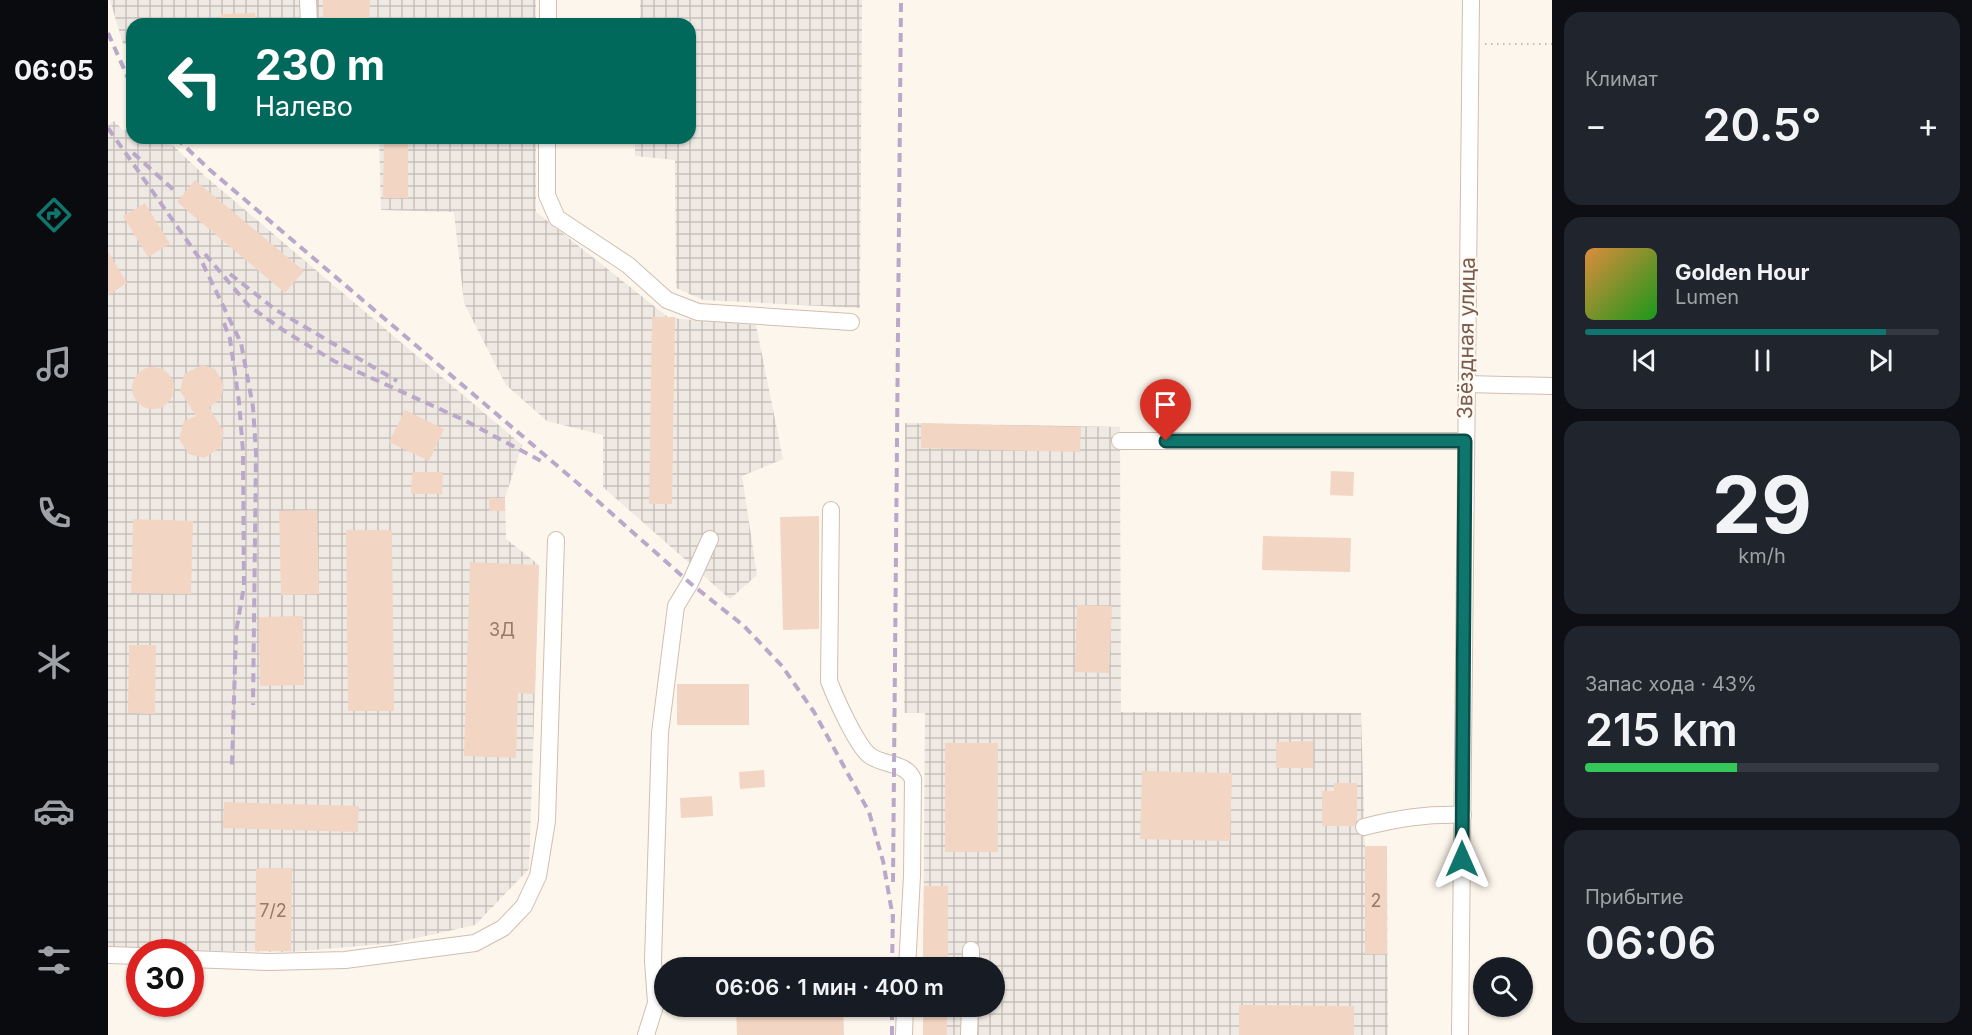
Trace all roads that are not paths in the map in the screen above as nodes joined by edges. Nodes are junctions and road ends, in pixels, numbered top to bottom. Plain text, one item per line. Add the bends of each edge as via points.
1 (308, 0) edge
2 (548, 0) edge
3 (1471, 0) edge
4 (309, 18) edge
5 (548, 18) edge
6 (547, 144) edge
7 (851, 322) dead end
8 (1466, 384) junction
9 (1552, 386) edge
10 (1120, 441) dead end
11 (1465, 441) junction
12 (831, 510) dead end
13 (710, 539) dead end
14 (556, 540) dead end
15 (1462, 815) junction
16 (1364, 827) dead end
17 (971, 950) dead end
18 (108, 955) edge
19 (126, 956) edge
20 (908, 957) edge
21 (971, 957) edge
22 (204, 960) edge
23 (654, 968) edge
24 (654, 1017) edge
25 (905, 1017) edge
26 (970, 1017) edge
27 (646, 1035) edge
28 (904, 1035) edge
29 (969, 1035) edge
30 (1460, 1035) edge

1 - 4 street
2 - 5 street
3 - 8 street, Звёздная улица
6 - 7 street via 547,195 557,218 628,265 667,300 698,312
8 - 9 street
8 - 11 street, Звёздная улица
10 - 11 street
11 - 15 street, Звёздная улица
12 - 20 street via 829,681 869,755 903,768 912,779
13 - 23 street via 676,606 661,722
14 - 22 street via 547,820 538,876 524,906 503,928 475,943 345,960
15 - 16 street via 1429,814
15 - 30 street, Звёздная улица
17 - 21 street
18 - 19 street
24 - 27 street
25 - 28 street
26 - 29 street

